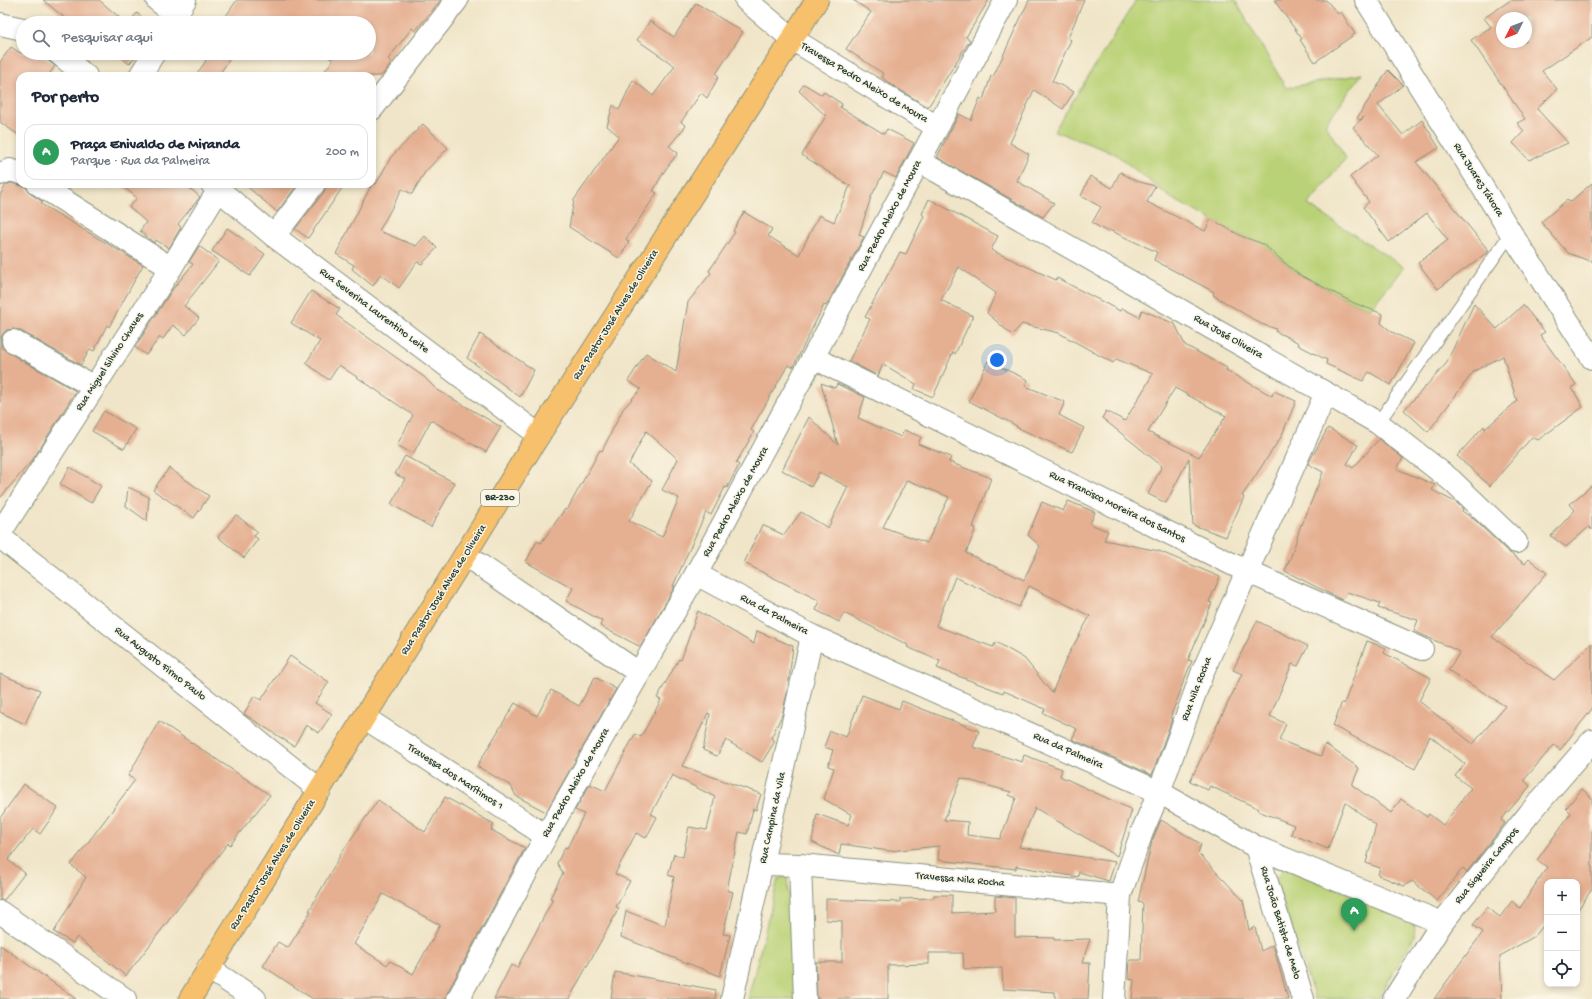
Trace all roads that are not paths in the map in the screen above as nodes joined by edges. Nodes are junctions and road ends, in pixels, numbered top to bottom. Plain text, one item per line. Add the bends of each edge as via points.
1 (157, 0) edge
2 (458, 0) edge
3 (746, 0) edge
4 (817, 0) edge
5 (1006, 0) edge
6 (1366, 0) edge
7 (177, 13) edge
8 (0, 24) edge
9 (16, 27) edge
10 (792, 39) junction
11 (66, 60) edge
12 (150, 60) edge
13 (81, 72) edge
14 (142, 72) edge
15 (376, 104) edge
16 (937, 127) junction
17 (920, 160) junction
18 (16, 172) edge
19 (0, 174) edge
20 (44, 188) edge
21 (214, 188) edge
22 (216, 188) edge
23 (311, 188) edge
24 (1511, 232) junction
25 (274, 236) junction
26 (170, 268) junction
27 (13, 341) dead end
28 (1592, 357) edge
29 (814, 358) junction
30 (94, 387) junction
31 (1326, 392) junction
32 (1378, 423) junction
33 (539, 435) junction
34 (0, 533) edge
35 (0, 537) edge
36 (1516, 542) dead end
37 (465, 555) junction
38 (1246, 570) junction
39 (696, 574) junction
40 (812, 636) junction
41 (1422, 649) dead end
42 (639, 673) junction
43 (365, 718) junction
44 (1592, 741) edge
45 (320, 790) junction
46 (1159, 792) junction
47 (546, 836) junction
48 (1256, 847) junction
49 (764, 864) junction
50 (800, 865) junction
51 (1120, 895) junction
52 (0, 912) edge
53 (1442, 923) junction
54 (208, 968) junction
55 (124, 999) edge
56 (190, 999) edge
57 (256, 999) edge
58 (458, 999) edge
59 (732, 999) edge
60 (805, 999) edge
61 (1114, 999) edge
62 (1303, 999) edge
63 (1394, 999) edge

1 - 7 street
2 - 15 street
3 - 10 street, Travessa Pedro Aleixo de Moura
4 - 10 main road, Rua Pastor José Alves de Oliveira / BR-230
5 - 16 street, Rua Pedro Aleixo de Moura
6 - 24 street, Rua Juarez Távora
8 - 9 street
10 - 16 street, Travessa Pedro Aleixo de Moura
10 - 33 main road, Rua Pastor José Alves de Oliveira / BR-230
11 - 13 street
12 - 14 street
16 - 17 street, Rua Pedro Aleixo de Moura
17 - 29 street, Rua Pedro Aleixo de Moura
17 - 31 street, Rua José Oliveira
18 - 19 street via 10,170
20 - 26 street
21 - 26 street, Rua Miguel Silvino Chaves
22 - 25 street, Rua Severina Laurentino Leite
23 - 25 street
24 - 28 street, Rua Juarez Távora
24 - 32 lane
25 - 33 street, Rua Severina Laurentino Leite
26 - 30 street, Rua Miguel Silvino Chaves
27 - 30 street
29 - 38 street, Rua Francisco Moreira dos Santos
29 - 39 street, Rua Pedro Aleixo de Moura
30 - 34 street, Rua Miguel Silvino Chaves
31 - 32 street, Rua José Oliveira
31 - 38 street, Rua Nila Rocha
32 - 36 street, Rua José Oliveira via 1451,480
33 - 37 main road, Rua Pastor José Alves de Oliveira / BR-230
35 - 45 street, Rua Augusto Firmo Paulo
37 - 42 street
37 - 43 main road, Rua Pastor José Alves de Oliveira / BR-230
38 - 41 street, Rua Francisco Moreira dos Santos
38 - 46 street, Rua Nila Rocha via 1203,671
39 - 40 street, Rua da Palmeira
39 - 42 street, Rua Pedro Aleixo de Moura
40 - 46 street, Rua da Palmeira
40 - 49 street, Rua Campina da Vila
42 - 47 street, Rua Pedro Aleixo de Moura
43 - 45 main road, Rua Pastor José Alves de Oliveira / BR-230
43 - 47 street, Travessa dos Marítimos 1
44 - 53 street, Rua Siqueira Campos via 1529,814
45 - 54 main road, Rua Pastor José Alves de Oliveira / BR-230
46 - 48 street, Rua da Palmeira
46 - 51 street, Rua Nila Rocha
47 - 58 street, Rua Pedro Aleixo de Moura
48 - 53 street, Rua da Palmeira
48 - 62 street, Rua João Batista de Melo
49 - 50 street, Travessa Nila Rocha
49 - 59 street, Rua Campina da Vila
50 - 51 street, Travessa Nila Rocha
50 - 60 street
51 - 61 street, Rua Nila Rocha
52 - 55 street
53 - 63 street, Rua Siqueira Campos
54 - 56 main road, Rua Pastor José Alves de Oliveira / BR-230
54 - 57 street

